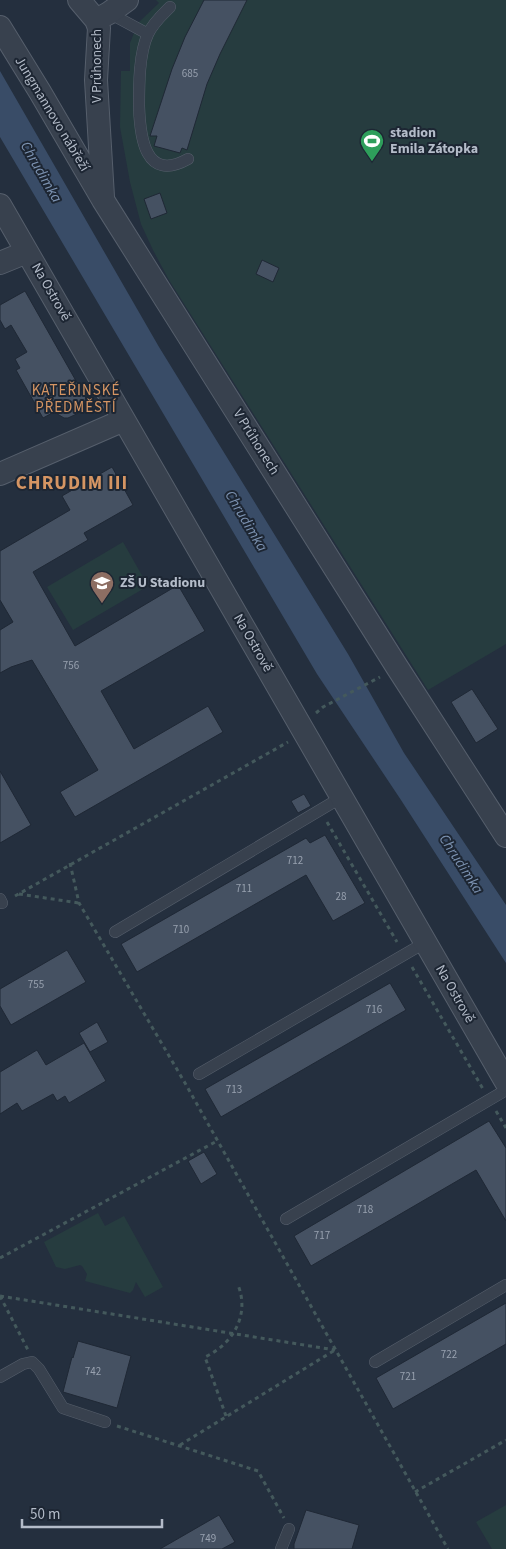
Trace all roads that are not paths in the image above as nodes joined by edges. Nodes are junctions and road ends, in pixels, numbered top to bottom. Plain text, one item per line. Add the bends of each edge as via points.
1 (79, 0) edge
2 (170, 7) dead end
3 (111, 11) edge
4 (0, 27) edge
5 (148, 34) junction
6 (188, 159) dead end
7 (103, 200) junction
8 (0, 205) edge
9 (27, 252) junction
10 (0, 263) edge
11 (124, 420) junction
12 (0, 474) edge
13 (342, 797) junction
14 (504, 828) edge
15 (115, 932) dead end
16 (426, 942) junction
17 (199, 1074) dead end
18 (506, 1082) edge
19 (506, 1090) edge
20 (286, 1219) dead end
21 (506, 1284) edge
22 (375, 1362) dead end
23 (0, 1377) edge
24 (105, 1422) road end
25 (289, 1529) road end
26 (281, 1549) edge

1 - 3 street, V Průhonech
2 - 5 lane
3 - 5 lane
3 - 7 street, V Průhonech via 99,28 96,68
4 - 7 street, Jungmannovo nábřeží
5 - 6 lane via 139,94 140,124 146,152 160,165 169,167
7 - 14 street, V Průhonech via 397,667
8 - 9 street, Na Ostrově
9 - 10 street
9 - 11 street, Na Ostrově
11 - 12 street
11 - 13 street, Na Ostrově
13 - 15 lane
13 - 16 street, Na Ostrově
16 - 17 lane
16 - 18 street, Na Ostrově
19 - 20 lane
21 - 22 lane
23 - 24 lane via 32,1362 63,1408
25 - 26 lane

